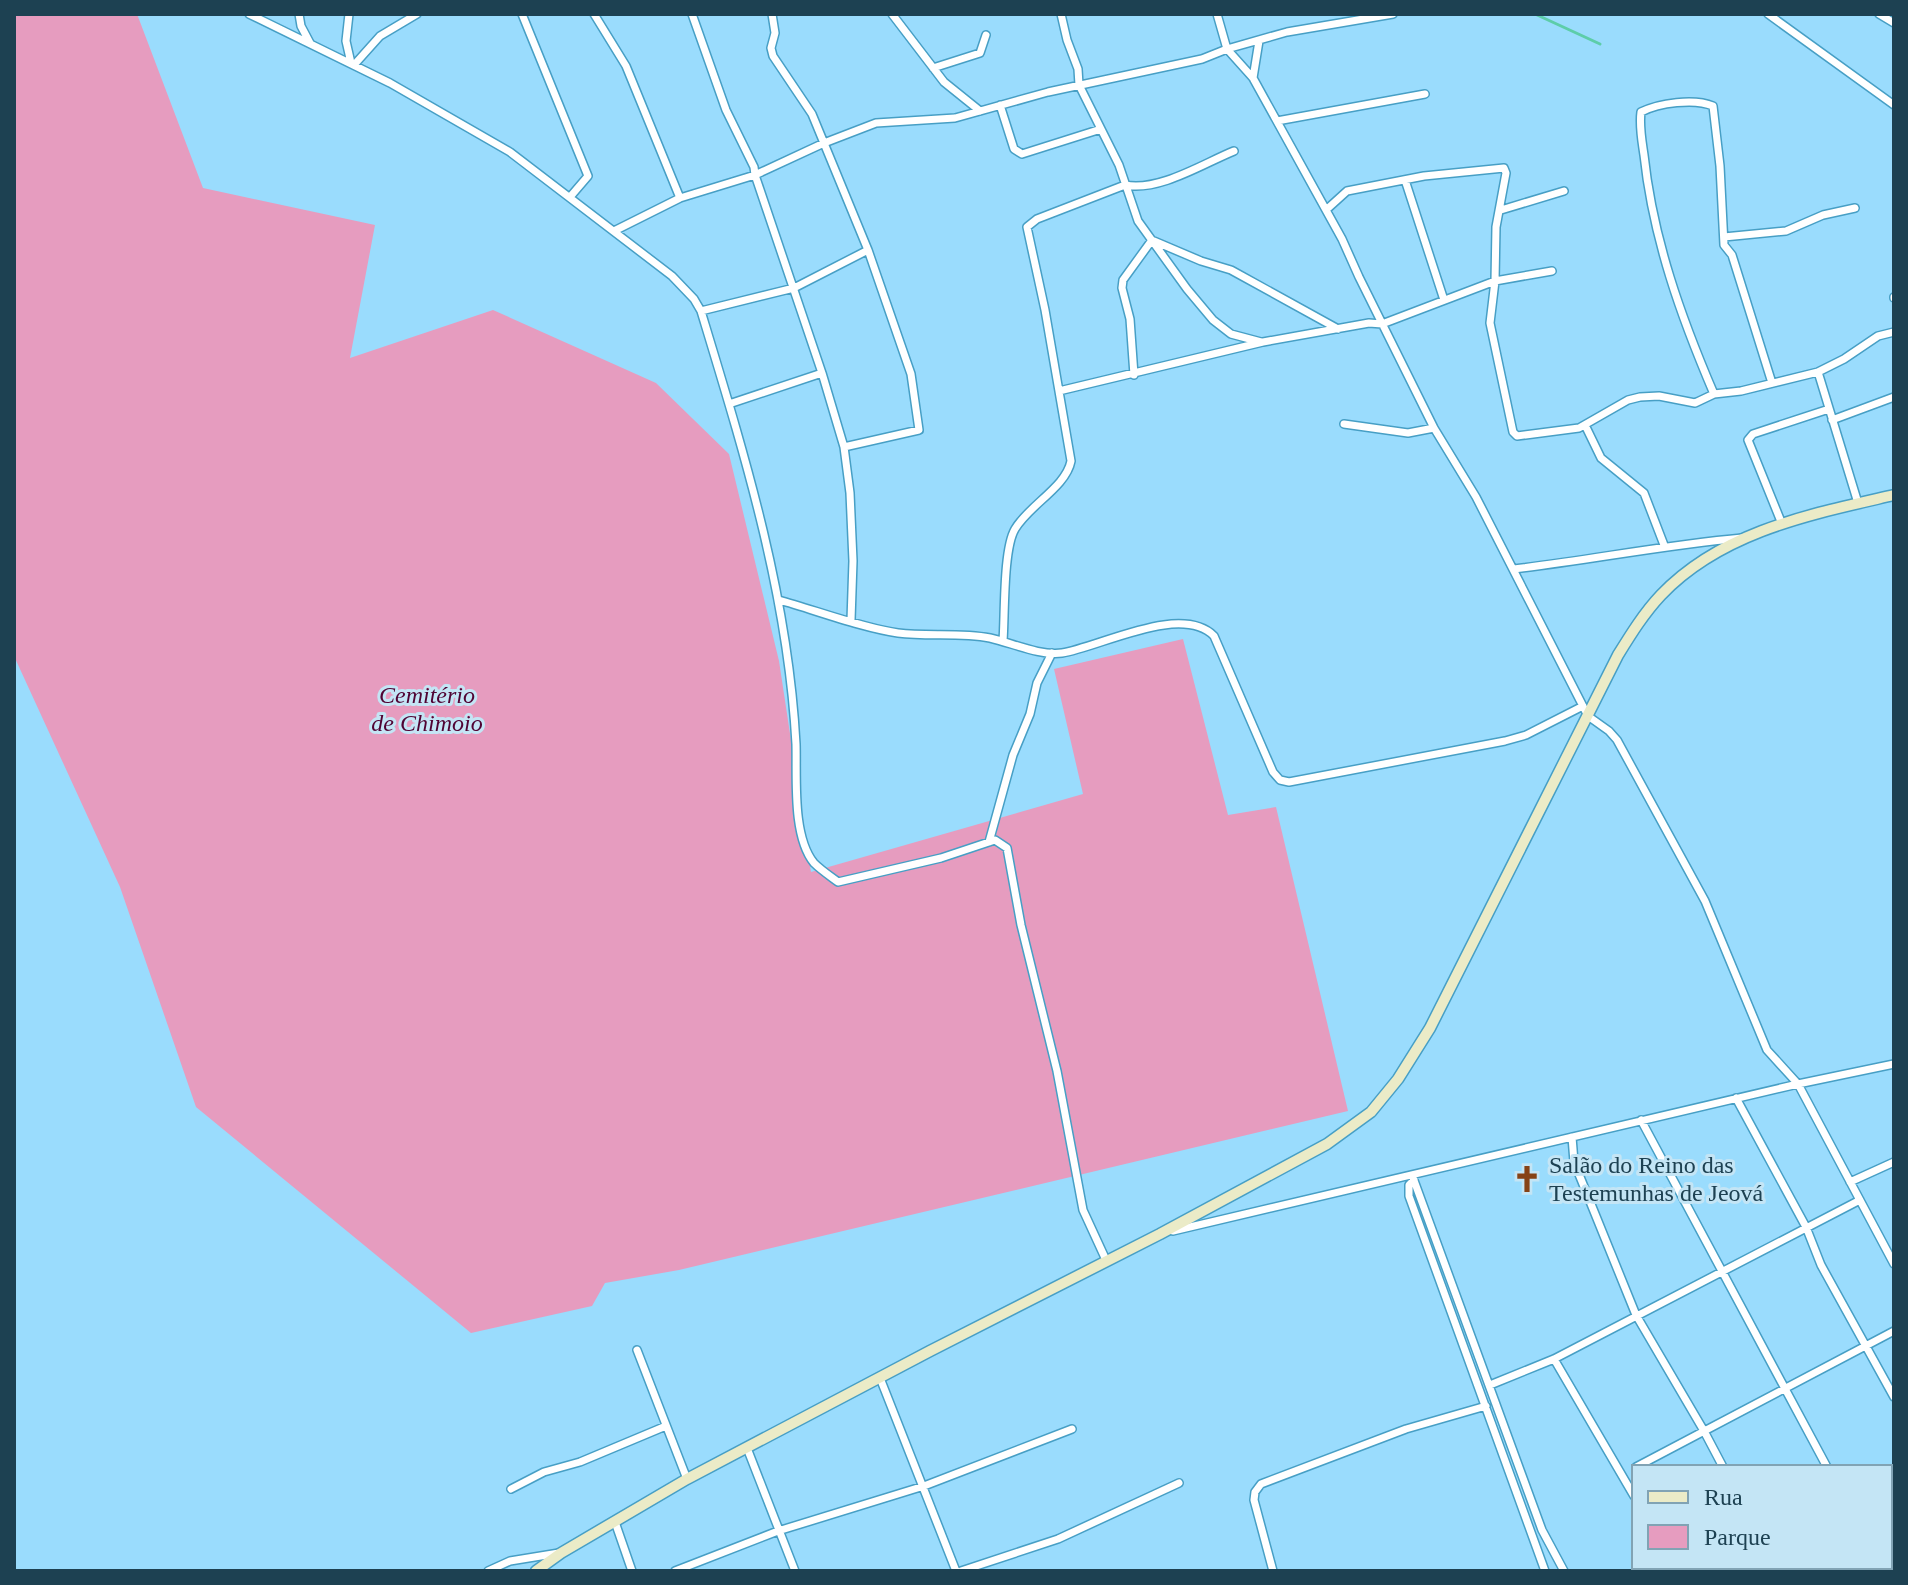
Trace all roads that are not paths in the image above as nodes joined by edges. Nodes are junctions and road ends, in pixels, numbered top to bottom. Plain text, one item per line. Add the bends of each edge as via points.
1 (249, 14) edge
2 (299, 14) edge
3 (349, 14) edge
4 (417, 14) edge
5 (522, 14) edge
6 (594, 14) edge
7 (692, 14) edge
8 (772, 14) edge
9 (892, 14) edge
10 (1061, 14) edge
11 (1217, 14) edge
12 (1393, 14) edge
13 (1768, 14) edge
14 (1879, 14) edge
15 (1894, 23) edge
16 (986, 35) dead end
17 (1259, 41) junction
18 (311, 44) junction
19 (1227, 49) junction
20 (352, 64) junction
21 (933, 68) junction
22 (1253, 78) junction
23 (1079, 85) junction
24 (1425, 94) dead end
25 (1000, 105) junction
26 (1894, 105) edge
27 (980, 111) junction
28 (1277, 121) junction
29 (1101, 129) junction
30 (824, 143) junction
31 (1234, 151) dead end
32 (755, 175) junction
33 (1405, 180) junction
34 (1125, 185) junction
35 (1564, 191) dead end
36 (570, 197) junction
37 (680, 198) junction
38 (1855, 208) dead end
39 (1326, 210) junction
40 (1501, 210) junction
41 (614, 231) junction
42 (1724, 237) junction
43 (1152, 240) junction
44 (868, 250) junction
45 (1552, 271) dead end
46 (1495, 281) junction
47 (794, 288) junction
48 (1444, 300) junction
49 (701, 311) junction
50 (1382, 324) junction
51 (1338, 329) junction
52 (1894, 332) edge
53 (1263, 342) junction
54 (1818, 372) junction
55 (822, 373) junction
56 (1134, 375) junction
57 (1772, 383) junction
58 (1059, 391) junction
59 (1714, 394) junction
60 (1894, 397) edge
61 (729, 404) junction
62 (1829, 409) junction
63 (1832, 420) junction
64 (1344, 424) dead end
65 (1585, 425) junction
66 (1434, 428) junction
67 (844, 447) junction
68 (1894, 495) edge
69 (1858, 503) junction
70 (1782, 524) junction
71 (1743, 538) junction
72 (1664, 545) junction
73 (1514, 569) junction
74 (779, 600) junction
75 (851, 620) junction
76 (1003, 641) junction
77 (1052, 653) junction
78 (1586, 711) junction
79 (989, 842) junction
80 (1894, 1064) edge
81 (1798, 1084) junction
82 (1736, 1098) junction
83 (1641, 1120) junction
84 (1572, 1137) junction
85 (1894, 1162) edge
86 (1413, 1177) junction
87 (1850, 1182) junction
88 (1860, 1200) junction
89 (1806, 1227) junction
90 (1160, 1234) junction
91 (1106, 1260) junction
92 (1894, 1264) edge
93 (1724, 1272) junction
94 (1636, 1315) junction
95 (1894, 1331) edge
96 (1868, 1346) junction
97 (637, 1350) dead end
98 (1554, 1359) junction
99 (880, 1378) junction
100 (1490, 1385) junction
101 (1786, 1388) junction
102 (1894, 1397) edge
103 (1486, 1406) junction
104 (666, 1426) junction
105 (1072, 1429) dead end
106 (1704, 1431) junction
107 (747, 1448) junction
108 (1639, 1465) edge
109 (1722, 1465) edge
110 (1826, 1465) edge
111 (1632, 1469) edge
112 (1622, 1474) junction
113 (687, 1479) junction
114 (1179, 1483) dead end
115 (924, 1486) junction
116 (511, 1489) dead end
117 (1632, 1492) edge
118 (615, 1522) junction
119 (778, 1531) junction
120 (561, 1553) junction
121 (488, 1571) edge
122 (536, 1571) edge
123 (632, 1571) edge
124 (675, 1571) edge
125 (795, 1571) edge
126 (958, 1571) edge
127 (1273, 1571) edge
128 (1545, 1571) edge
129 (1564, 1571) edge

1 - 18 street
2 - 18 street
3 - 20 street via 346,41
4 - 20 street via 380,36
5 - 36 street via 588,176
6 - 37 street via 626,66
7 - 32 street
8 - 30 street via 773,56 806,102
9 - 21 street
10 - 23 street
11 - 19 street
12 - 17 street
13 - 26 street
14 - 15 street
16 - 21 street via 980,53
17 - 19 street
17 - 22 street
18 - 20 street
19 - 22 street
19 - 23 street
20 - 36 street via 510,152
21 - 27 street
22 - 28 street
23 - 25 street
23 - 29 street
24 - 28 street
25 - 27 street
25 - 29 street via 1022,154
27 - 30 street via 941,120 876,123
28 - 39 street
29 - 34 street
30 - 32 street
30 - 44 street
31 - 34 street via 1169,180
32 - 37 street
32 - 47 street
33 - 39 street via 1347,191
33 - 40 street via 1500,167 1506,173
33 - 48 street
34 - 43 street via 1138,221
34 - 58 street via 1027,227
35 - 40 street
36 - 41 street
37 - 41 street
38 - 42 street via 1786,231
39 - 50 street
40 - 46 street
41 - 49 street via 672,276
42 - 57 street
42 - 59 street via 1713,106 1671,103 1643,110 1656,232
43 - 51 street via 1231,270
43 - 53 street via 1222,329
43 - 56 street via 1123,280
44 - 47 street
44 - 67 street via 911,374 919,427 916,433
45 - 46 street
46 - 48 street
46 - 65 street via 1490,323 1513,432 1517,436
47 - 49 street
47 - 55 street
48 - 50 street
49 - 61 street
50 - 51 street
50 - 66 street
51 - 53 street
52 - 54 street
53 - 56 street
54 - 57 street
54 - 62 street
55 - 61 street
55 - 67 street
56 - 58 street
57 - 59 street
58 - 76 street via 1069,470 1013,532
59 - 65 street via 1695,403 1640,397
60 - 63 street
61 - 74 street
62 - 63 street
62 - 70 street via 1748,440
63 - 69 street
64 - 66 street via 1408,433
65 - 72 street via 1601,458 1644,493
66 - 73 street
67 - 75 street via 853,561
68 - 69 street
69 - 70 street
70 - 71 street
71 - 72 street
71 - 78 street via 1663,594 1636,626
72 - 73 street
73 - 78 street
74 - 75 street
74 - 79 street via 795,719 800,831 814,863 838,882
75 - 76 street via 897,633
76 - 77 street
77 - 78 street via 1144,628 1206,628 1273,772 1289,782 1505,741
77 - 79 street via 1037,683
78 - 81 street via 1617,740 1705,901 1767,1050
78 - 90 street via 1430,1028 1387,1094 1327,1144
79 - 91 street via 1007,848 1083,1210
80 - 81 street
81 - 82 street
81 - 87 street
82 - 83 street
82 - 89 street
83 - 84 street
83 - 93 street
84 - 86 street
84 - 94 street via 1574,1162
85 - 87 street
86 - 90 street
86 - 100 street
86 - 103 street via 1409,1196
87 - 88 street
88 - 89 street
88 - 92 street
89 - 93 street
89 - 96 street via 1821,1265
90 - 91 street
91 - 99 street
93 - 94 street
93 - 101 street
94 - 98 street
94 - 106 street
95 - 96 street
96 - 101 street
96 - 102 street
97 - 104 street
98 - 100 street
98 - 112 street
99 - 107 street
99 - 115 street
100 - 129 street via 1542,1530
101 - 106 street
101 - 110 street
103 - 127 street via 1406,1429 1261,1484 1254,1500
103 - 128 street
104 - 113 street
104 - 116 street
105 - 115 street
106 - 108 street
106 - 109 street
107 - 113 street
107 - 119 street
111 - 112 street
112 - 117 street
113 - 118 street
114 - 126 street via 1058,1539
115 - 119 street
115 - 126 street
118 - 120 street
118 - 123 street
119 - 124 street
119 - 125 street
120 - 121 street via 510,1561
120 - 122 street

